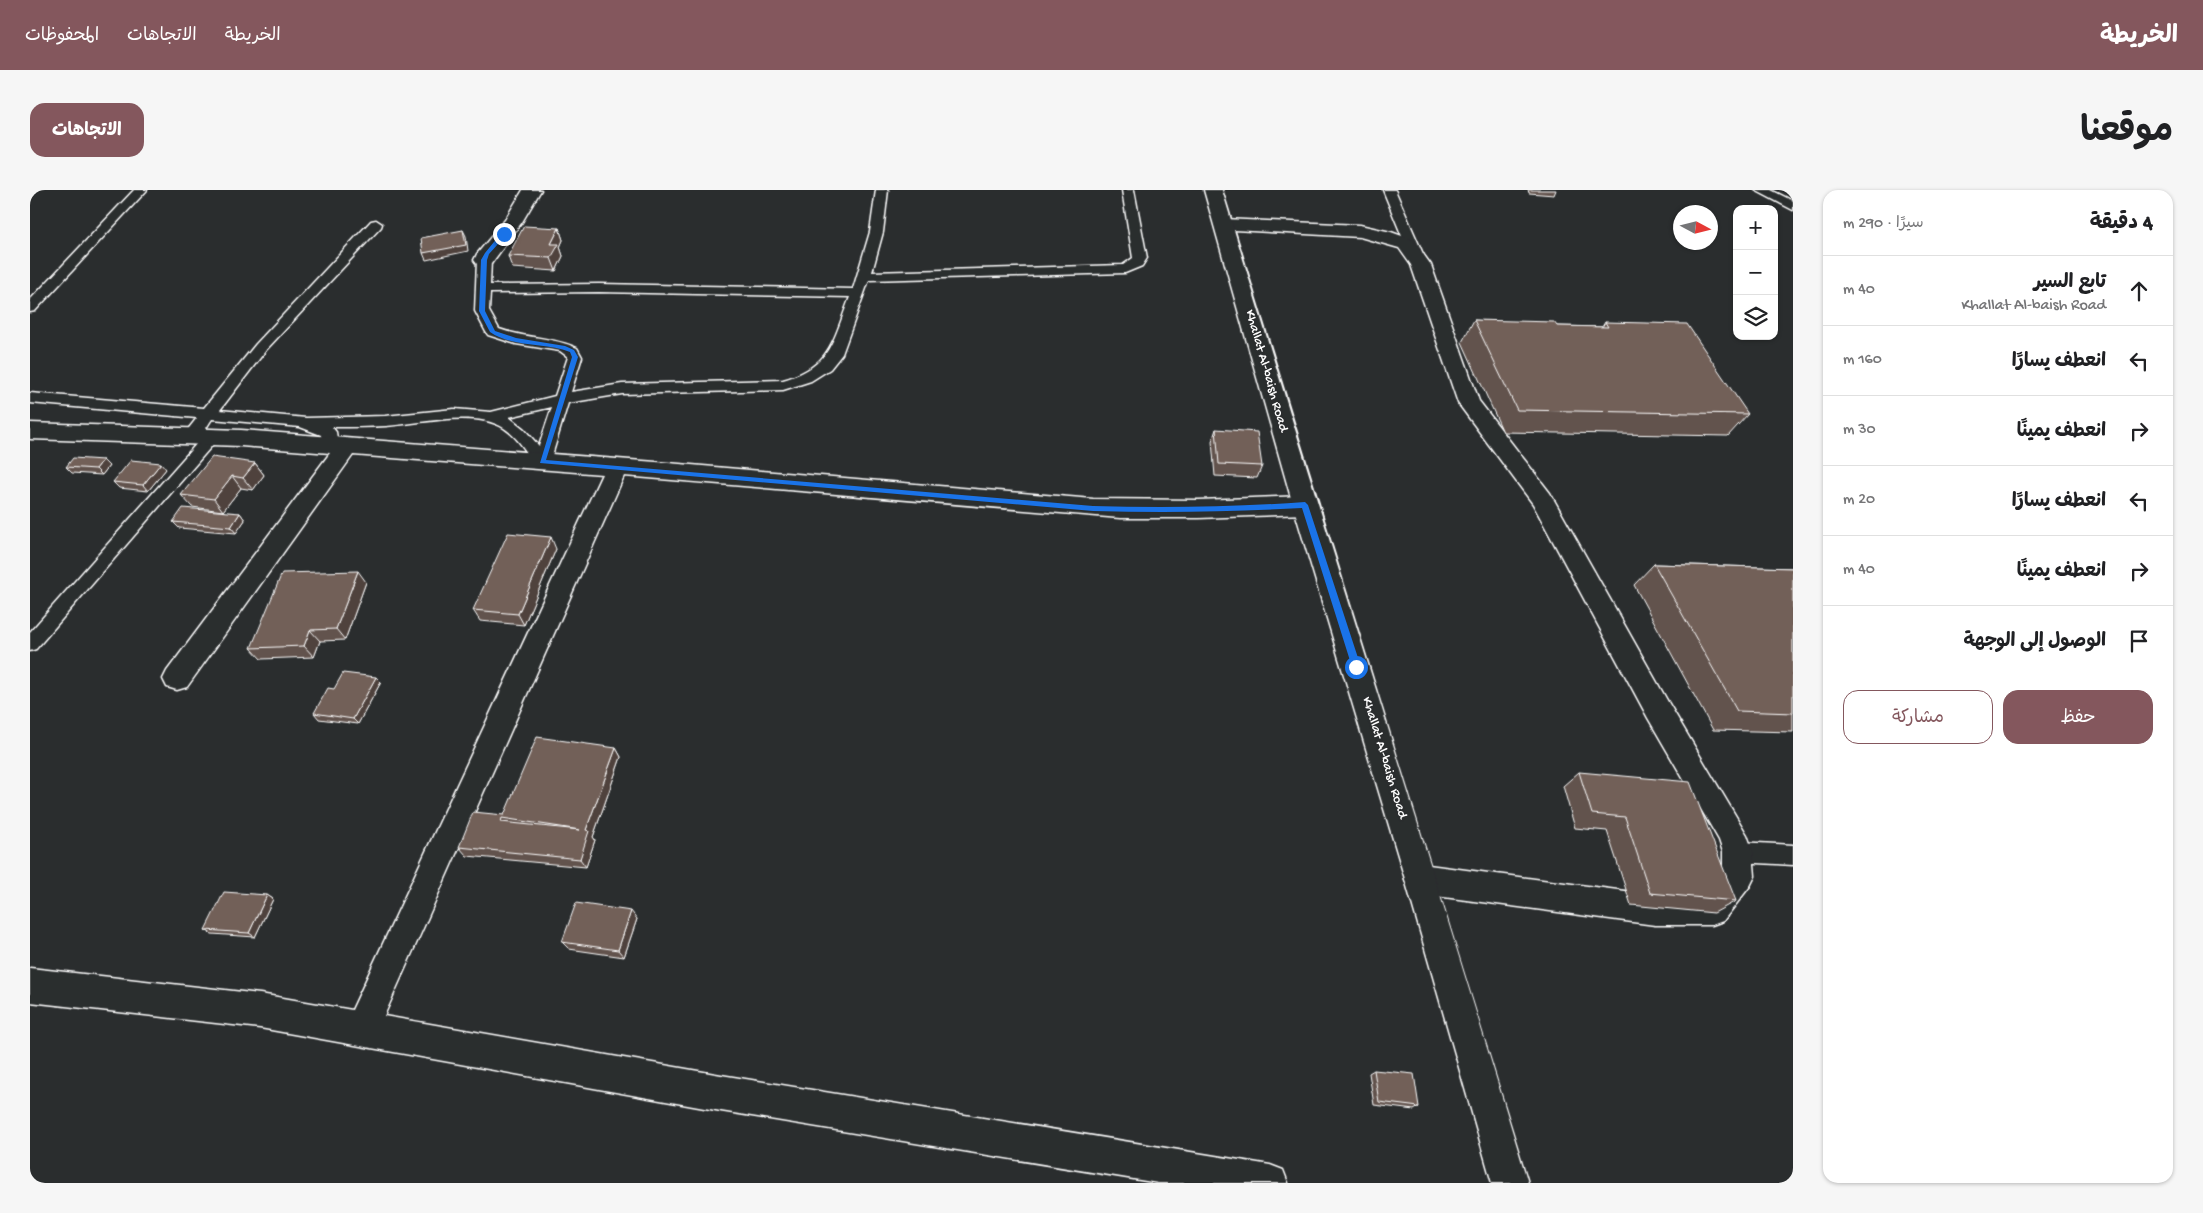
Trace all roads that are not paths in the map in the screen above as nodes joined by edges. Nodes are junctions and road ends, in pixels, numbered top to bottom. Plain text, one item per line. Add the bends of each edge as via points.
1 (141, 190) edge
2 (532, 190) edge
3 (882, 190) edge
4 (1128, 190) edge
5 (1213, 190) edge
6 (1389, 190) edge
7 (1761, 190) edge
8 (1793, 206) edge
9 (376, 224) dead end
10 (1224, 225) junction
11 (484, 260) joint
12 (1421, 265) junction
13 (864, 276) junction
14 (483, 289) junction
15 (858, 293) junction
16 (30, 308) edge
17 (30, 398) edge
18 (562, 399) junction
19 (208, 414) junction
20 (490, 417) junction
21 (300, 422) junction
22 (30, 431) edge
23 (200, 437) junction
24 (338, 446) junction
25 (542, 462) junction
26 (616, 468) junction
27 (1305, 505) junction
28 (30, 644) edge
29 (177, 679) dead end
30 (1738, 852) junction
31 (1793, 855) edge
32 (1421, 879) junction
33 (30, 985) edge
34 (361, 1029) junction
35 (1270, 1183) edge
36 (1510, 1183) edge

1 - 16 lane
2 - 11 street
3 - 13 lane via 876,232
4 - 13 lane via 1140,258 1125,269
5 - 10 street, Khallat Al-baish Road
6 - 12 lane
7 - 8 lane
9 - 19 lane via 261,347
10 - 12 street via 1360,231 1406,244
10 - 27 street, Khallat Al-baish Road
11 - 14 lane
12 - 30 street via 1469,403 1542,500 1658,710 1732,835
13 - 15 lane
14 - 15 lane
14 - 18 lane via 482,311 493,332 572,351 575,357
15 - 18 lane via 835,354 827,366 806,379 783,385 622,389
17 - 19 lane
18 - 20 lane
18 - 25 lane
19 - 21 lane
19 - 23 lane
20 - 21 lane via 452,414 396,420
20 - 25 lane via 509,424
21 - 24 lane via 328,432
22 - 23 street
23 - 24 street
23 - 28 lane
24 - 25 street
24 - 29 street
25 - 26 street
26 - 27 street via 1093,508 1235,509
26 - 34 street
27 - 32 street, Khallat Al-baish Road
30 - 31 lane
30 - 32 street via 1739,876 1712,910 1654,910
32 - 36 street, Khallat Al-baish Road
33 - 34 street via 260,1011
34 - 35 street

